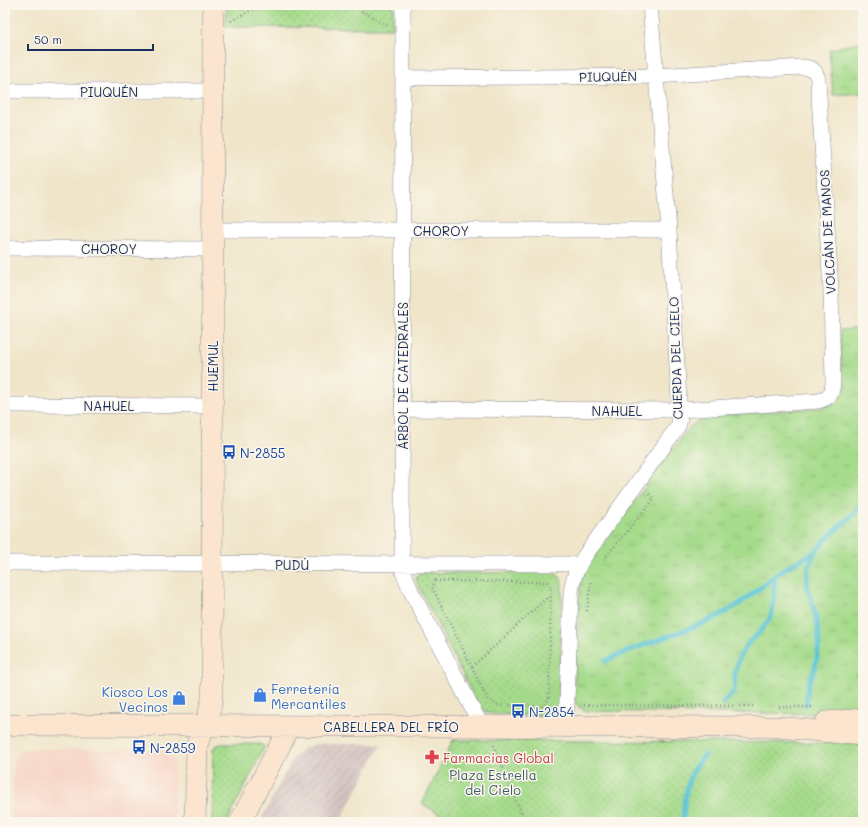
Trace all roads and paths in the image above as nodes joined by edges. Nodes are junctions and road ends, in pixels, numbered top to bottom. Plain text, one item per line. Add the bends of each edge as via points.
1 (213, 5) edge
2 (261, 5) edge
3 (351, 5) edge
4 (403, 5) edge
5 (650, 5) edge
6 (231, 22) dead end
7 (393, 28) dead end
8 (813, 69) joint
9 (656, 76) junction
10 (403, 78) junction
11 (5, 91) edge
12 (212, 91) junction
13 (403, 230) junction
14 (669, 230) junction
15 (213, 239) junction
16 (5, 248) edge
17 (830, 396) joint
18 (5, 405) edge
19 (212, 406) junction
20 (402, 409) junction
21 (680, 410) junction
22 (637, 484) junction
23 (5, 563) edge
24 (212, 563) junction
25 (402, 564) junction
26 (580, 564) junction
27 (600, 564) dead end
28 (592, 575) dead end
29 (551, 595) junction
30 (586, 616) dead end
31 (472, 667) junction
32 (584, 704) dead end
33 (760, 706) dead end
34 (775, 707) dead end
35 (815, 707) dead end
36 (863, 719) edge
37 (5, 725) edge
38 (205, 726) junction
39 (290, 726) junction
40 (566, 727) junction
41 (778, 727) junction
42 (488, 733) junction
43 (863, 735) edge
44 (195, 822) edge
45 (240, 822) edge
46 (525, 822) edge

1 - 12 street, HUEMUL
2 - 6 path
3 - 7 path
4 - 10 street, ÁRBOL DE CATEDRALES
5 - 9 street, CUERDA DEL CIELO
8 - 9 street, PIUQUÉN via 802,66
8 - 17 street, VOLCÁN DE MANOS via 818,79 829,263 833,382
9 - 10 street, PIUQUÉN
9 - 14 street, CUERDA DEL CIELO
10 - 13 street, ÁRBOL DE CATEDRALES
11 - 12 street, PIUQUÉN
12 - 15 street, HUEMUL
13 - 14 street, CHOROY
13 - 15 street, CHOROY
13 - 20 street, ÁRBOL DE CATEDRALES
14 - 21 street, CUERDA DEL CIELO
15 - 16 street, CHOROY
15 - 19 street, HUEMUL
17 - 21 street, NAHUEL via 818,401
18 - 19 street, NAHUEL
19 - 24 street, HUEMUL
20 - 21 street, NAHUEL
20 - 25 street, ÁRBOL DE CATEDRALES
21 - 22 street, CUERDA DEL CIELO via 679,424
22 - 26 street, CUERDA DEL CIELO
22 - 27 path via 654,499
23 - 24 street, PUDÚ
24 - 25 street, PUDÚ
24 - 38 street, HUEMUL via 212,705
25 - 26 street, PUDÚ
25 - 42 street, ÁRBOL DE CATEDRALES via 411,591
26 - 40 street, CUERDA DEL CIELO via 572,586
28 - 30 path
29 - 31 path
29 - 31 path via 548,699 542,706 496,706 488,700
29 - 31 path via 551,588 547,582 435,581 432,587
32 - 33 path
34 - 35 path
36 - 41 street, CABELLERA DEL FRÍO
37 - 38 street, CABELLERA DEL FRÍO
38 - 39 street, CABELLERA DEL FRÍO
38 - 44 street, HUEMUL via 197,745
39 - 42 street, CABELLERA DEL FRÍO
39 - 45 street
40 - 41 street, CABELLERA DEL FRÍO
40 - 42 street, CABELLERA DEL FRÍO
41 - 43 street, CABELLERA DEL FRÍO
42 - 46 path

